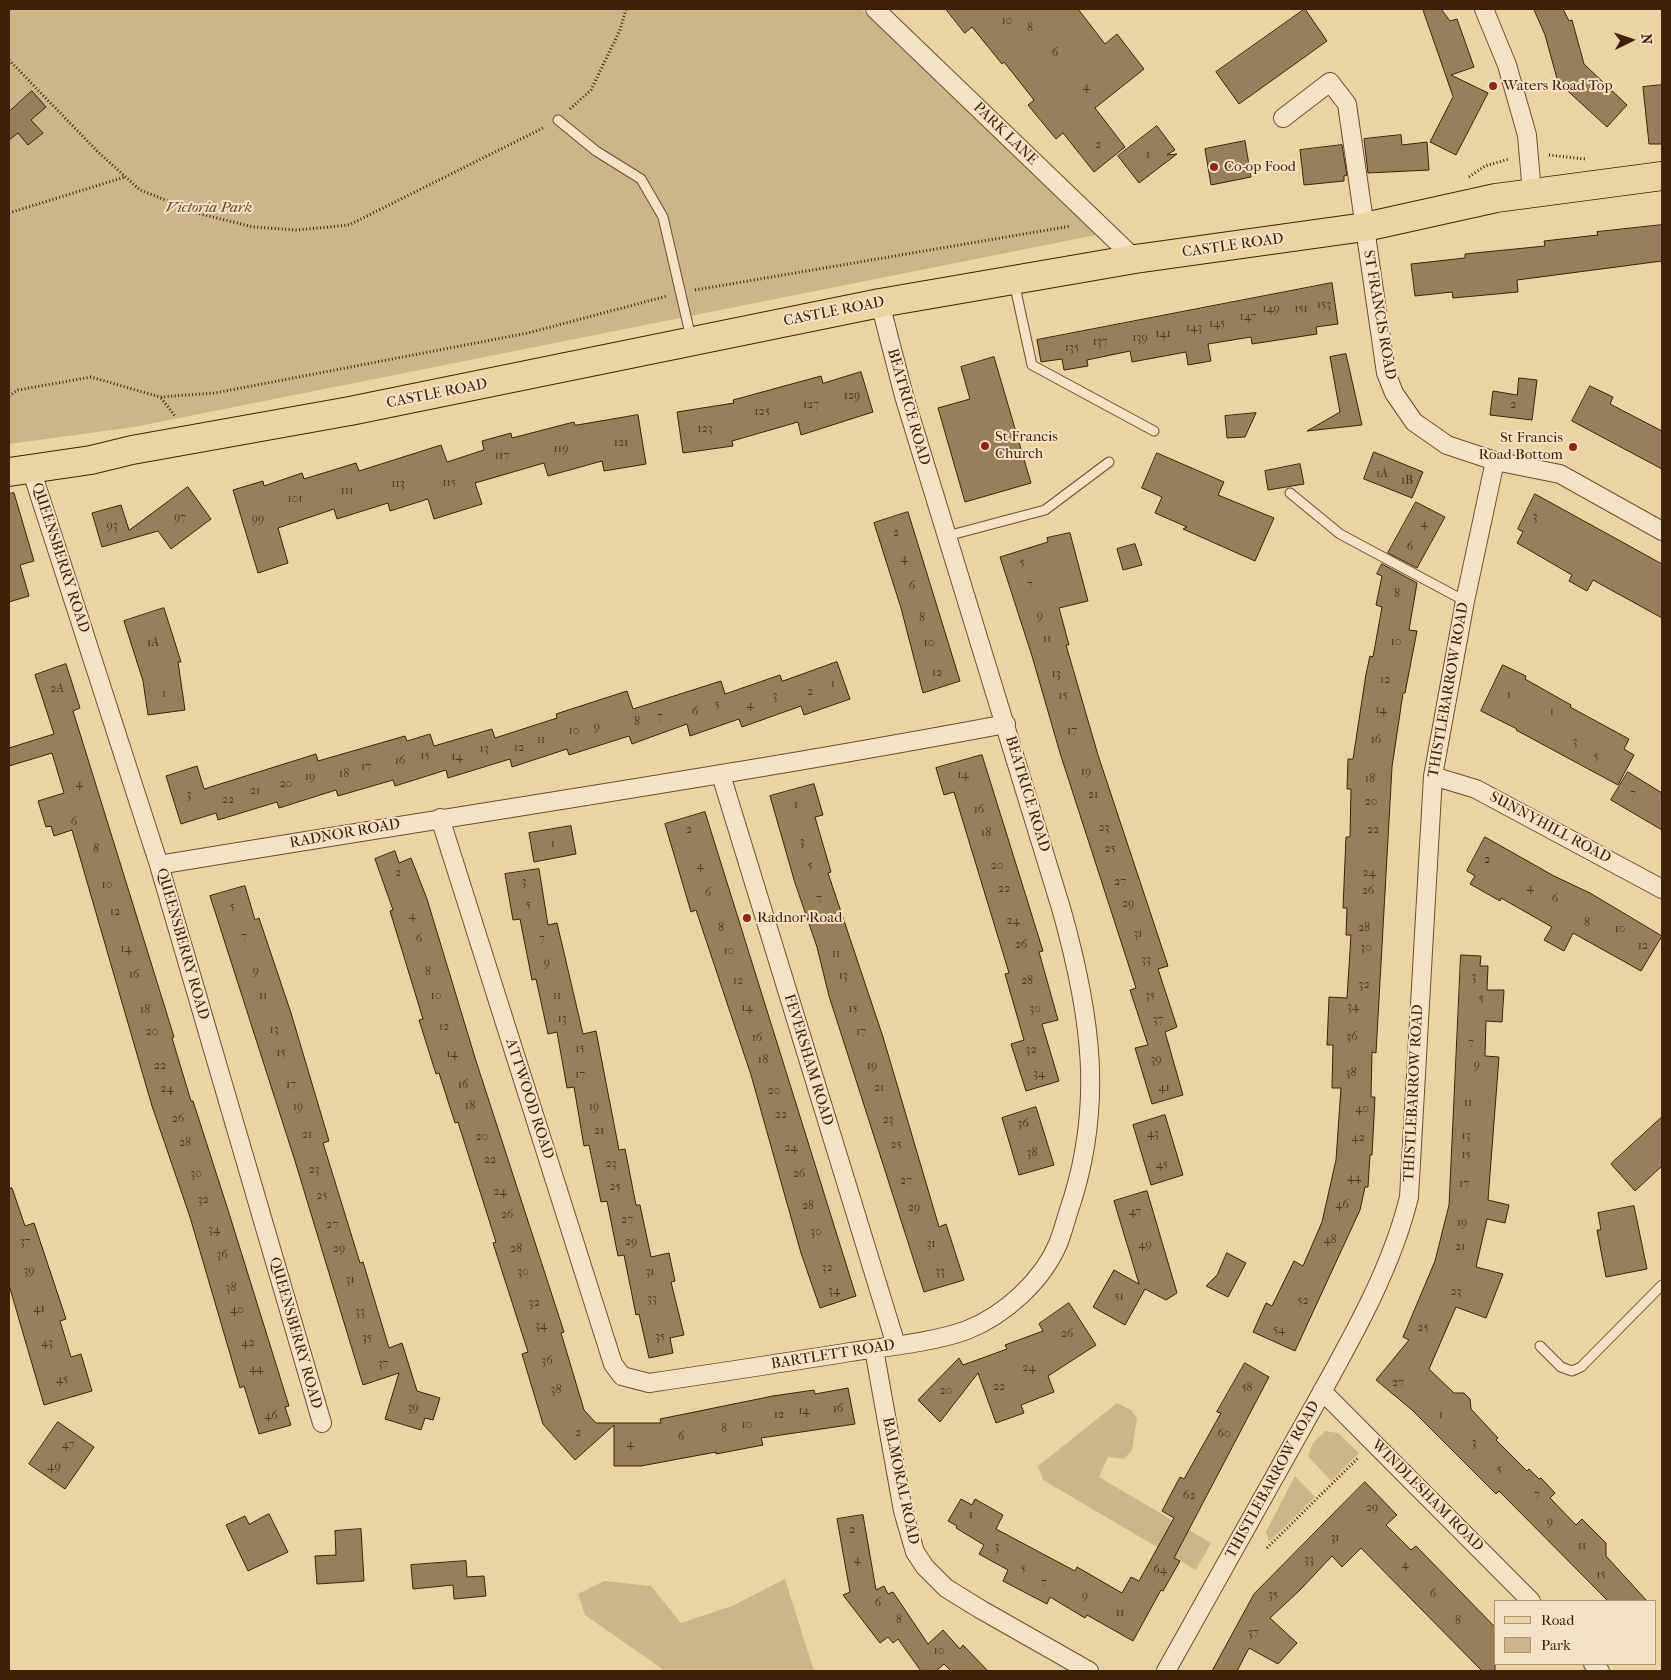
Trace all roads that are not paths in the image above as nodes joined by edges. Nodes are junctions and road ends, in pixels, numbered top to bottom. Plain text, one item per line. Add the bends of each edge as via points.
1 (876, 9) edge
2 (1484, 9) edge
3 (1283, 118) dead end
4 (558, 120) road end
5 (1662, 176) edge
6 (1532, 193) junction
7 (1365, 227) junction
8 (1135, 259) junction
9 (1013, 280) junction
10 (880, 303) junction
11 (691, 341) junction
12 (1154, 431) dead end
13 (1495, 460) junction
14 (1109, 462) dead end
15 (20, 470) edge
16 (1290, 493) dead end
17 (1662, 531) edge
18 (947, 536) junction
19 (1465, 602) junction
20 (1006, 724) junction
21 (721, 775) junction
22 (1433, 776) junction
23 (440, 818) junction
24 (159, 866) junction
25 (1662, 889) edge
26 (1030, 1285) joint
27 (1662, 1285) edge
28 (896, 1345) junction
29 (1540, 1346) dead end
30 (874, 1349) junction
31 (622, 1376) joint
32 (1322, 1391) junction
33 (322, 1423) dead end
34 (1530, 1600) edge
35 (1089, 1671) edge
36 (1166, 1671) edge

1 - 8 street, PARK LANE
2 - 6 street via 1506,66 1530,153
3 - 7 street, ST FRANCIS ROAD via 1330,82 1347,104
4 - 11 lane via 596,151 641,179 663,217
5 - 6 main road, CASTLE ROAD
6 - 7 main road, CASTLE ROAD
7 - 8 main road, CASTLE ROAD
7 - 13 street, ST FRANCIS ROAD via 1386,374 1394,393 1414,422 1428,434 1464,452
8 - 9 main road, CASTLE ROAD
9 - 10 main road, CASTLE ROAD
9 - 12 lane via 1032,365
10 - 11 main road, CASTLE ROAD
10 - 18 street, BEATRICE ROAD via 904,396
11 - 15 main road, CASTLE ROAD via 359,410
13 - 17 street, ST FRANCIS ROAD via 1560,474
13 - 19 street, THISTLEBARROW ROAD
14 - 18 lane via 1045,510
15 - 24 street, QUEENSBERRY ROAD
16 - 19 lane via 1340,534
18 - 20 street, BEATRICE ROAD
19 - 22 street, THISTLEBARROW ROAD
20 - 21 street, RADNOR ROAD
20 - 26 street, BEATRICE ROAD via 1077,965 1089,1048 1090,1120 1078,1185 1058,1244
21 - 23 street, RADNOR ROAD
21 - 28 street, FEVERSHAM ROAD
22 - 25 street, SUNNYHILL ROAD via 1476,788
22 - 32 street, THISTLEBARROW ROAD via 1409,1197 1387,1266
23 - 24 street, RADNOR ROAD
23 - 31 street, ATTWOOD ROAD via 613,1364
24 - 33 street, QUEENSBERRY ROAD
26 - 28 street, BARTLETT ROAD via 990,1318 968,1330
27 - 29 lane via 1580,1367 1572,1371 1561,1366
28 - 30 street, BARTLETT ROAD
30 - 31 street, BARTLETT ROAD via 649,1383
30 - 35 street, BALMORAL ROAD via 903,1511 915,1552 925,1567 946,1588
32 - 34 street, WINDLESHAM ROAD
32 - 36 street, THISTLEBARROW ROAD

